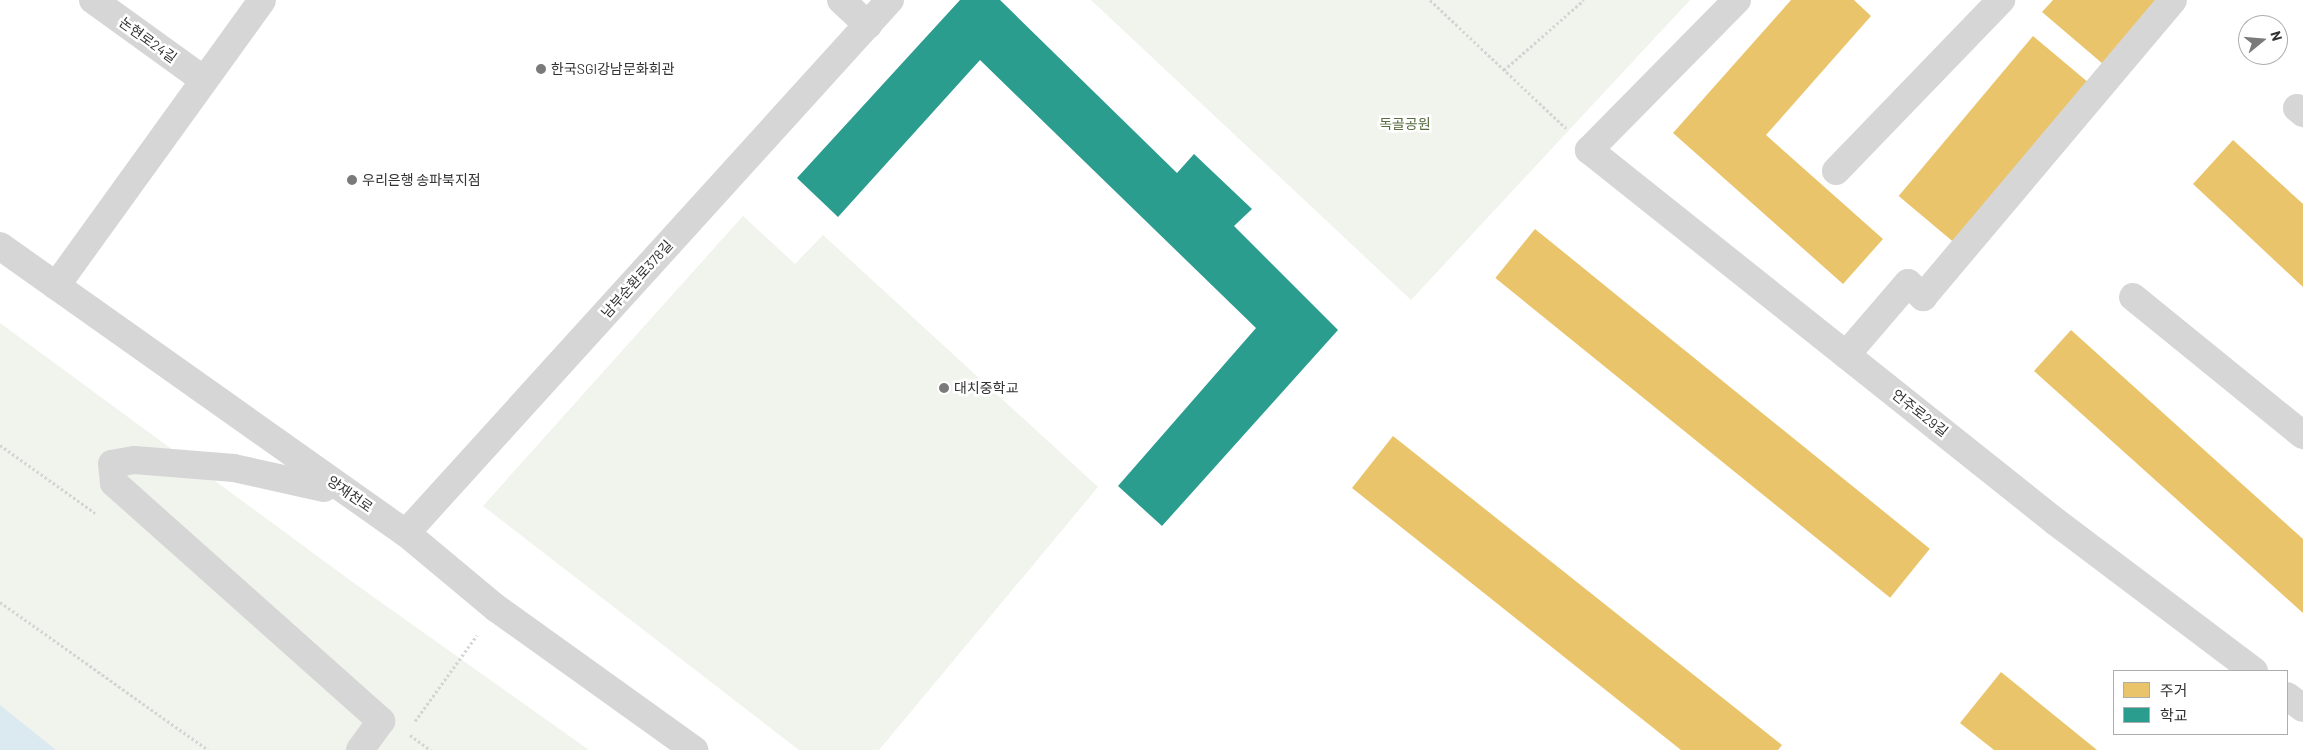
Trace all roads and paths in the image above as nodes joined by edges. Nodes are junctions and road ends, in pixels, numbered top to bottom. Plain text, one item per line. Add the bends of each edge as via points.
1 (93, 0) edge
2 (262, 0) edge
3 (841, 0) edge
4 (890, 0) edge
5 (1430, 0) edge
6 (1584, 0) edge
7 (1737, 0) edge
8 (2001, 0) edge
9 (2173, 0) edge
10 (868, 25) junction
11 (1504, 70) junction
12 (204, 80) junction
13 (1589, 150) junction
14 (1836, 171) dead end
15 (0, 246) edge
16 (56, 286) junction
17 (2133, 297) dead end
18 (1846, 355) junction
19 (2303, 435) edge
20 (324, 488) dead end
21 (406, 533) junction
22 (0, 602) edge
23 (496, 608) junction
24 (2253, 670) edge
25 (2288, 697) edge
26 (2303, 708) edge
27 (208, 750) edge
28 (360, 750) edge
29 (431, 750) edge
30 (694, 750) edge

1 - 12 street, 논현로24길
2 - 12 street
3 - 10 street
4 - 10 street, 남부순환로378길
5 - 11 path
6 - 11 path
7 - 13 street
8 - 14 street
9 - 18 street via 1923,297 1908,282
10 - 21 street, 남부순환로378길
11 - 13 path
12 - 16 street
13 - 18 street, 언주로29길
15 - 16 street, 양재천로
16 - 21 street, 양재천로
17 - 19 street
18 - 24 street, 언주로29길 via 2056,522
20 - 28 street via 234,468 134,460 112,464 114,482 381,721
21 - 23 street, 양재천로
22 - 27 path
23 - 29 path via 407,733
23 - 30 street, 양재천로
25 - 26 street

